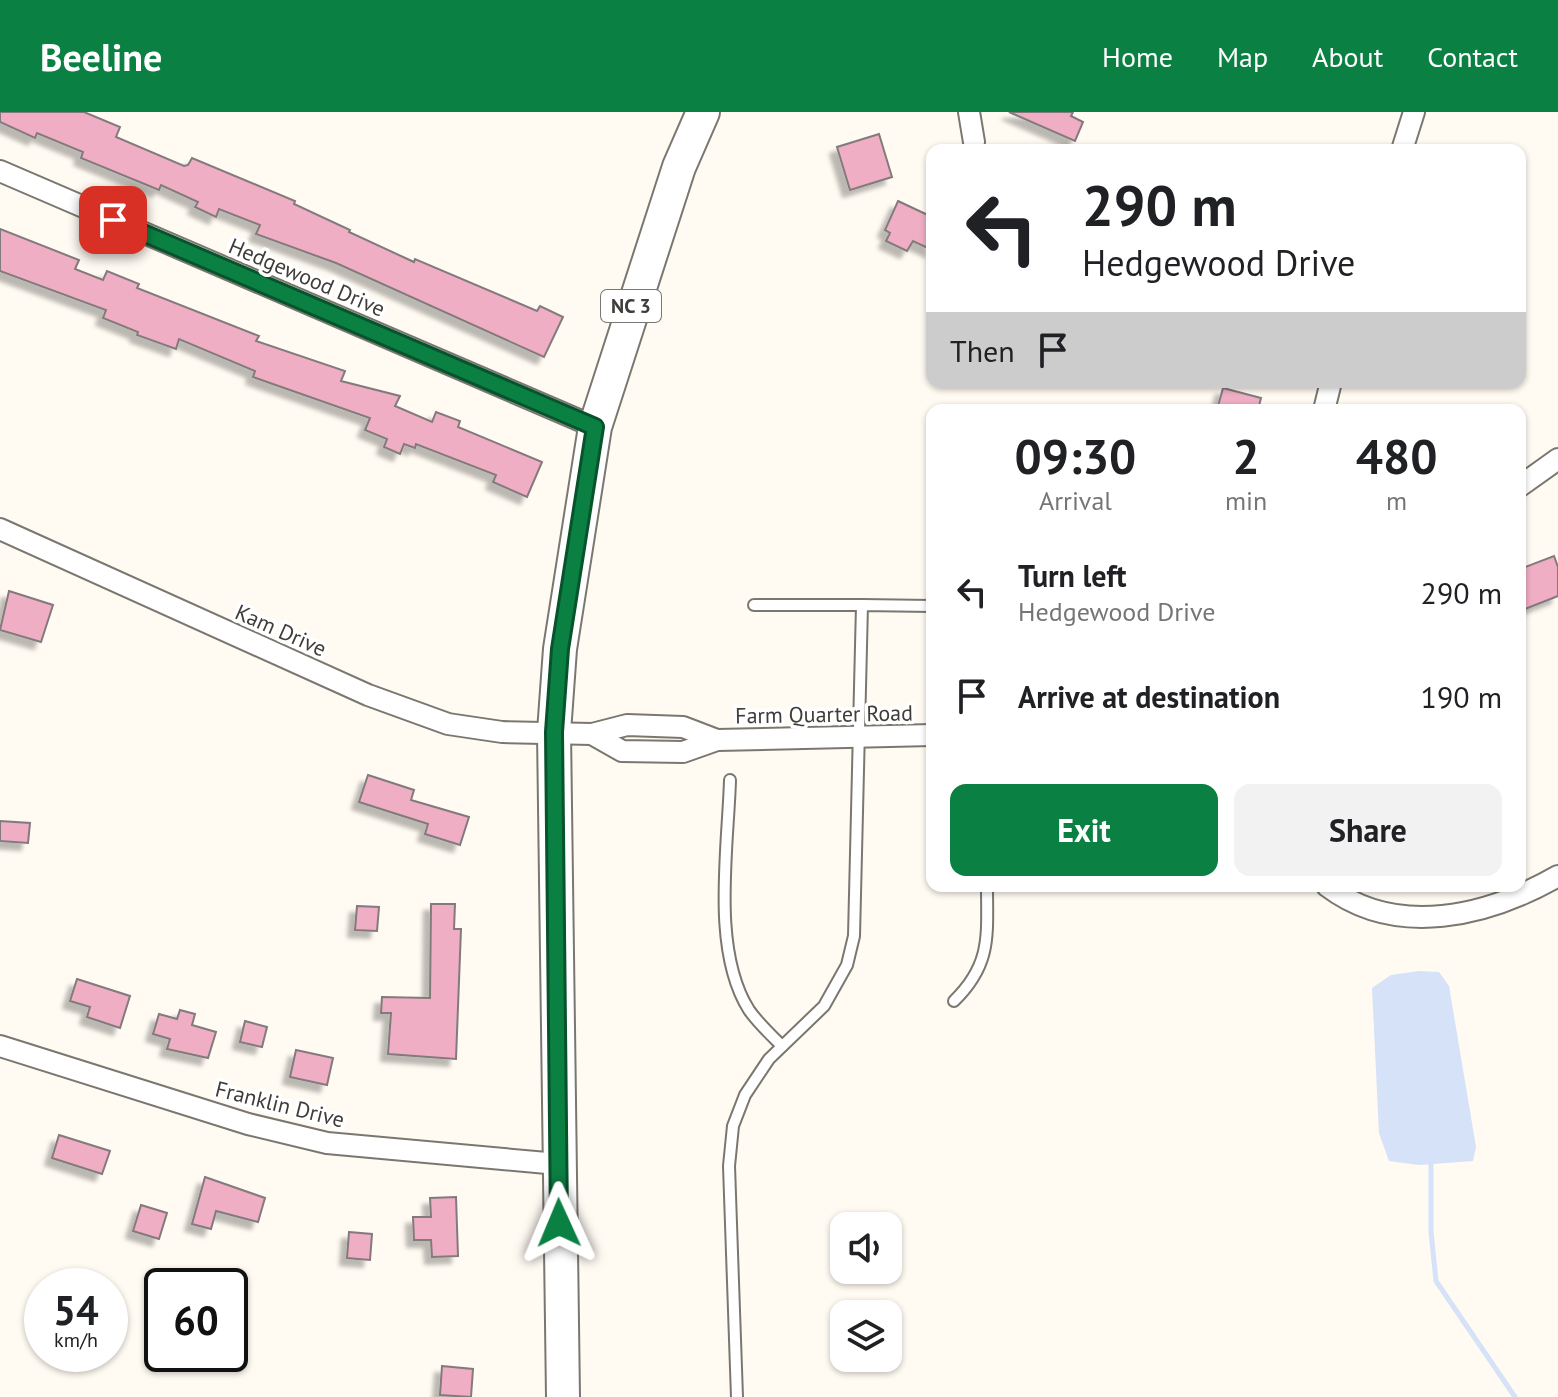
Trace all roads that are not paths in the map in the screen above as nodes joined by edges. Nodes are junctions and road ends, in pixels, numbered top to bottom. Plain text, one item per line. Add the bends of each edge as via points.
1 (703, 112) edge
2 (969, 112) edge
3 (1414, 112) edge
4 (974, 142) dead end
5 (1404, 144) edge
6 (0, 171) edge
7 (595, 427) junction
8 (1558, 459) edge
9 (1526, 482) edge
10 (0, 529) edge
11 (754, 605) dead end
12 (862, 605) junction
13 (926, 606) edge
14 (554, 732) junction
15 (926, 735) edge
16 (858, 737) junction
17 (730, 780) dead end
18 (1558, 876) edge
19 (987, 892) edge
20 (1335, 892) edge
21 (954, 1001) dead end
22 (0, 1046) edge
23 (782, 1046) junction
24 (558, 1164) junction
25 (563, 1397) edge
26 (737, 1397) edge

1 - 7 main road, NC 3 via 674,181
2 - 4 street
3 - 5 street
6 - 7 street, Hedgewood Drive
7 - 14 main road, NC 3 via 560,649
8 - 9 street
10 - 14 street, Kam Drive via 368,695 448,724
11 - 12 lane
12 - 13 lane
12 - 16 lane
14 - 16 street, Farm Quarter Road via 592,734 627,725 683,727 717,740
14 - 24 main road, NC 3
15 - 16 street, Farm Quarter Road
16 - 23 lane via 851,951 824,1006
17 - 23 lane via 731,967 750,1012
18 - 20 street via 1523,896 1428,919 1394,914
19 - 21 lane via 987,945 981,968
22 - 24 street, Franklin Drive via 248,1124 327,1143
23 - 26 lane via 745,1095 733,1126 729,1166
24 - 25 main road, NC 3

